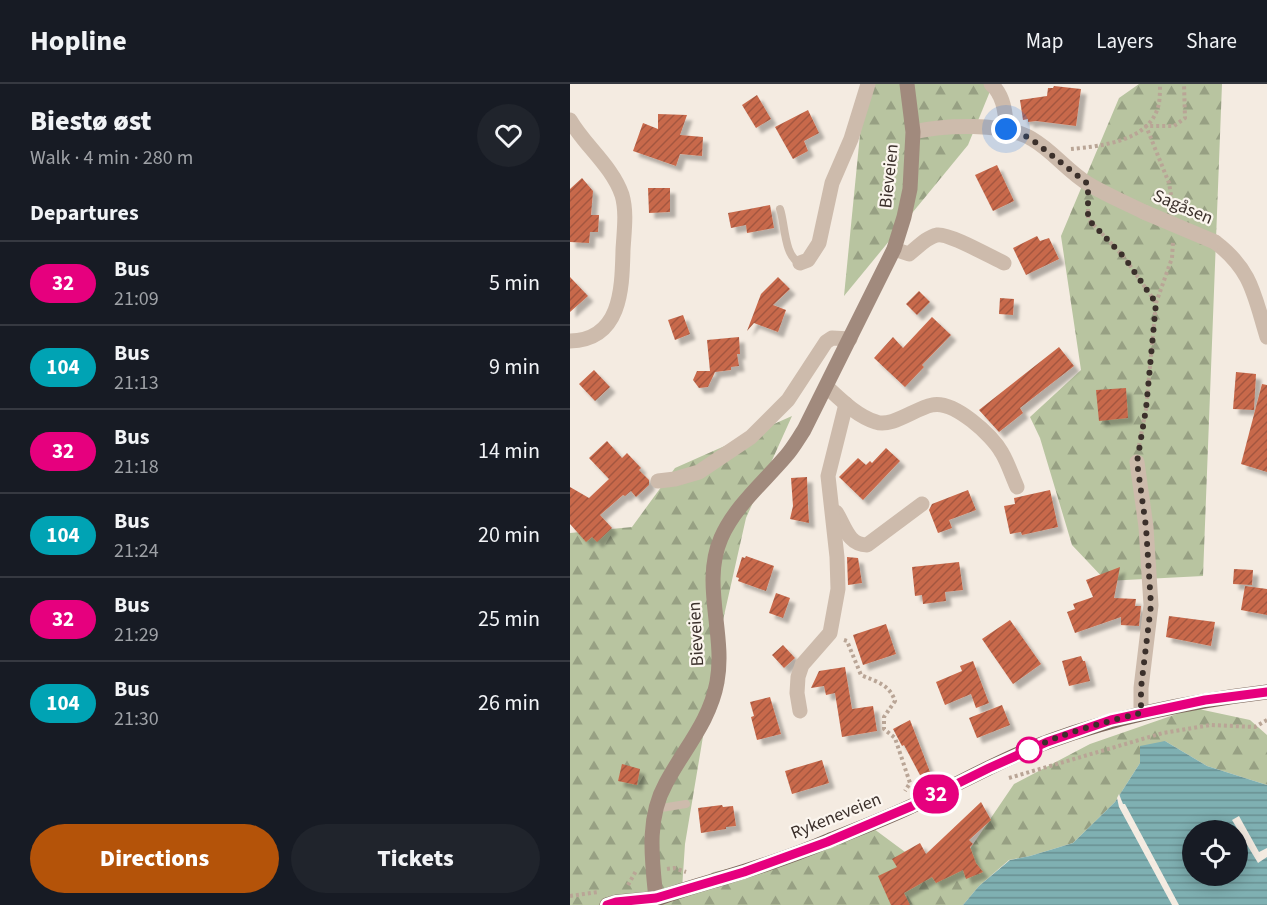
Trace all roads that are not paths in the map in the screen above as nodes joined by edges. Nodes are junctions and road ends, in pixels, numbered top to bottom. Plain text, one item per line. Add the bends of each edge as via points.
1 (868, 84) edge
2 (907, 84) edge
3 (991, 84) edge
4 (570, 120) edge
5 (1006, 129) junction
6 (913, 132) junction
7 (1046, 150) joint
8 (780, 209) dead end
9 (894, 249) junction
10 (800, 263) joint
11 (1004, 263) dead end
12 (1267, 337) edge
13 (850, 339) junction
14 (570, 341) edge
15 (827, 387) junction
16 (846, 404) junction
17 (1137, 462) road end
18 (658, 480) dead end
19 (1017, 487) dead end
20 (922, 504) dead end
21 (832, 507) junction
22 (1267, 692) edge
23 (800, 711) dead end
24 (1141, 713) junction
25 (686, 804) dead end
26 (656, 809) junction
27 (656, 898) junction
28 (605, 899) edge
29 (641, 905) edge

1 - 10 street via 832,183 819,243 808,260
2 - 6 street, Bieveien
3 - 5 street via 1006,110
4 - 14 street via 614,178 625,216 622,291 617,309 594,334
5 - 6 street, Bieveien via 929,128
5 - 7 street, Bieveien via 1030,138
6 - 9 street, Bieveien via 910,189
7 - 12 street, Sagåsen, bridge via 1088,184 1215,242 1230,253 1245,271
8 - 10 lane via 790,254
9 - 11 street via 909,254 927,239 939,235
9 - 13 street, Bieveien
13 - 15 street, Bieveien
13 - 18 street via 832,338 826,342 788,400 751,437 699,472
15 - 16 street
15 - 26 street, Bieveien via 788,454 739,508 720,540 712,575 719,659 713,699 696,736 665,784
16 - 19 street via 876,422 886,423 934,404 946,405 994,441
16 - 21 street via 828,476
17 - 24 street via 1151,605
20 - 21 street via 867,545 853,541
21 - 23 street via 838,589 830,633 802,666 796,693
22 - 24 main road, Rykeneveien
24 - 27 main road, Rykeneveien via 1047,742 827,842
25 - 26 lane
26 - 27 street, Bieveien via 651,834
27 - 28 main road, Rykeneveien via 616,902
27 - 29 main road, Rykeneveien

